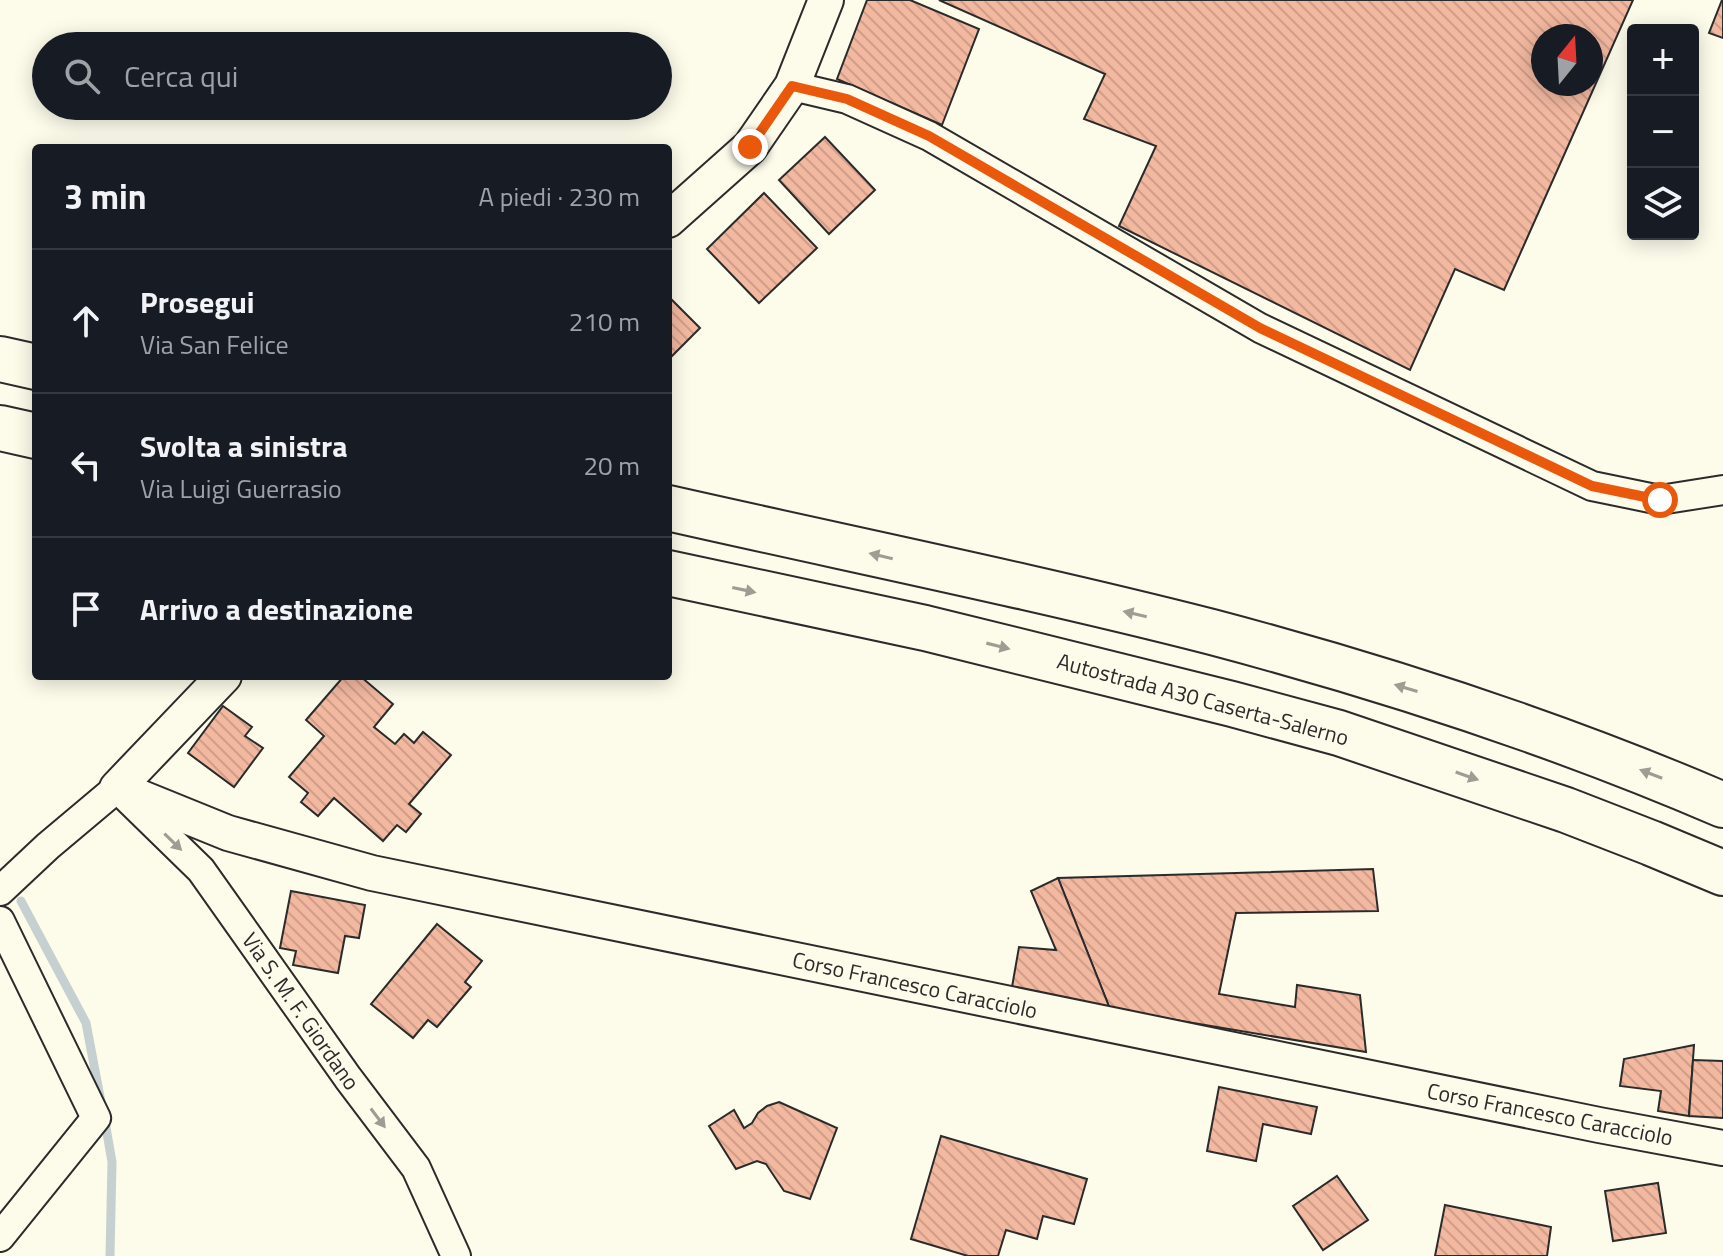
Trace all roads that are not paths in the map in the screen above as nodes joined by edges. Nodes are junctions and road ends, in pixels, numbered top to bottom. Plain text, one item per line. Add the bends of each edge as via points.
1 (826, 0) edge
2 (792, 86) junction
3 (672, 216) edge
4 (0, 359) edge
5 (32, 366) edge
6 (0, 428) edge
7 (32, 435) edge
8 (1723, 490) edge
9 (672, 509) edge
10 (672, 574) edge
11 (220, 680) edge
12 (117, 788) junction
13 (1723, 805) edge
14 (1723, 873) edge
15 (0, 891) edge
16 (0, 921) edge
17 (1723, 1148) edge
18 (0, 1237) edge
19 (456, 1256) edge

1 - 2 street
2 - 3 street via 750,147
2 - 8 street via 847,99 929,136 1260,328 1592,486 1660,500
4 - 5 highway
6 - 7 highway
13 -> 9 highway via 1484,712 1211,632
10 -> 14 highway, Autostrada A30 Caserta-Salerno via 925,628 1339,733
11 - 12 street
12 - 15 street
12 - 17 street, Corso Francesco Caracciolo via 228,833 372,873
12 -> 19 street, Via S. M. F. Giordano via 201,870 416,1168
16 - 18 street via 96,1118

